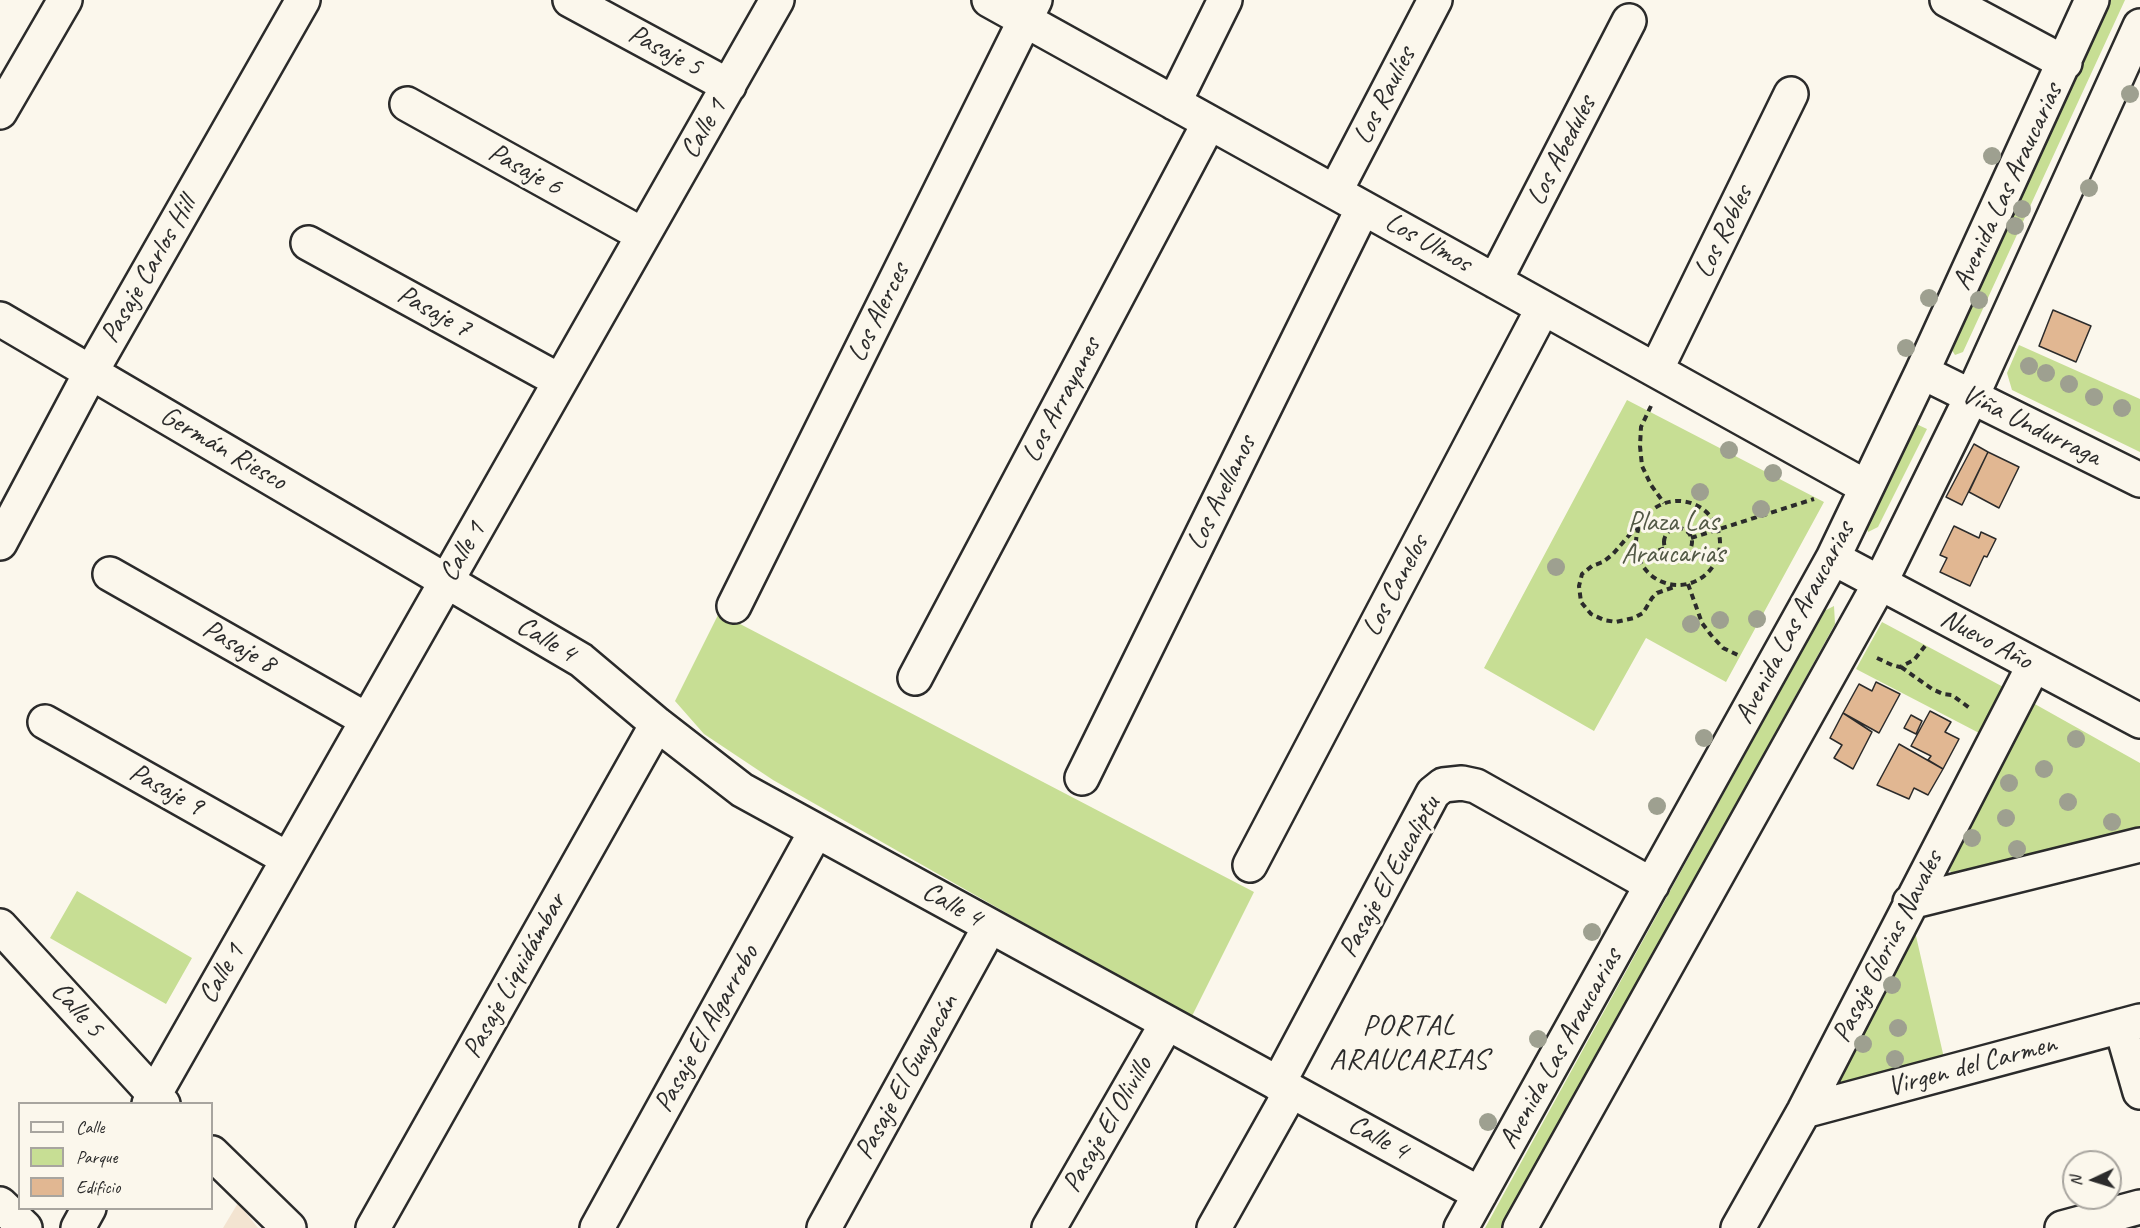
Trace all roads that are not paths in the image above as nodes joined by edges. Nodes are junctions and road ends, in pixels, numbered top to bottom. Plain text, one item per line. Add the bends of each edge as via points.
1 (65, 0) edge
2 (303, 0) edge
3 (570, 0) edge
4 (777, 0) edge
5 (989, 0) edge
6 (1225, 0) edge
7 (1435, 0) edge
8 (1947, 0) edge
9 (2092, 0) edge
10 (1030, 10) edge
11 (1629, 21) dead end
12 (2140, 26) edge
13 (2065, 63) junction
14 (729, 86) junction
15 (1791, 94) dead end
16 (1174, 103) junction
17 (407, 104) dead end
18 (0, 112) edge
19 (1209, 123) junction
20 (1335, 192) junction
21 (1363, 208) junction
22 (643, 236) junction
23 (308, 243) dead end
24 (1495, 281) junction
25 (1543, 308) junction
26 (0, 319) edge
27 (91, 372) junction
28 (1922, 372) junction
29 (1661, 373) junction
30 (560, 381) junction
31 (1972, 396) junction
32 (2140, 480) edge
33 (1866, 487) junction
34 (0, 543) edge
35 (1833, 558) junction
36 (110, 574) dead end
37 (447, 580) junction
38 (1880, 584) junction
39 (734, 606) dead end
40 (2034, 665) junction
41 (915, 678) dead end
42 (367, 720) junction
43 (2140, 721) edge
44 (45, 722) dead end
45 (657, 724) junction
46 (1082, 778) dead end
47 (816, 831) junction
48 (2140, 845) edge
49 (288, 859) junction
50 (1250, 865) dead end
51 (1652, 885) junction
52 (1911, 902) junction
53 (0, 926) edge
54 (990, 926) junction
55 (1167, 1023) junction
56 (2131, 1023) edge
57 (1285, 1087) junction
58 (2140, 1092) edge
59 (155, 1101) edge
60 (1804, 1111) junction
61 (213, 1154) edge
62 (1480, 1194) junction
63 (0, 1204) edge
64 (2140, 1207) edge
65 (88, 1210) edge
66 (2140, 1214) edge
67 (25, 1228) edge
68 (78, 1228) edge
69 (289, 1228) edge
70 (373, 1228) edge
71 (597, 1228) edge
72 (824, 1228) edge
73 (1049, 1228) edge
74 (1214, 1228) edge
75 (1461, 1228) edge
76 (1520, 1228) edge
77 (1738, 1228) edge
78 (2062, 1228) edge
79 (2121, 1228) edge

1 - 18 street
2 - 27 street, Pasaje Carlos Hill
3 - 14 street, Pasaje 5
4 - 14 street, Calle 1
5 - 10 street, Los Ulmos
6 - 16 street
7 - 20 street, Los Raulíes
8 - 13 street
9 - 13 street, Avenida Las Araucarias
10 - 16 street, Los Ulmos
10 - 39 street, Los Alerces
11 - 24 street, Los Abedules
12 - 31 street, Avenida Las Araucarias
13 - 28 street, Avenida Las Araucarias
14 - 22 street, Calle 1
15 - 29 street, Los Robles
16 - 19 street, Los Ulmos
17 - 22 street, Pasaje 6
19 - 20 street, Los Ulmos
19 - 41 street, Los Arrayanes
20 - 21 street, Los Ulmos
21 - 24 street, Los Ulmos
21 - 46 street, Los Avellanos
22 - 30 street, Calle 1
23 - 30 street, Pasaje 7
24 - 25 street, Los Ulmos
25 - 29 street, Los Ulmos
25 - 50 street, Los Canelos
26 - 27 street, Germán Riesco
27 - 34 street, Pasaje Carlos Hill
27 - 37 street, Germán Riesco
28 - 31 street, Viña Undurraga
28 - 33 street, Avenida Las Araucarias
29 - 33 street, Los Ulmos
30 - 37 street, Calle 1
31 - 32 street, Viña Undurraga
31 - 38 street, Avenida Las Araucarias
33 - 35 street, Avenida Las Araucarias
35 - 38 street, Nuevo Año
35 - 51 street, Avenida Las Araucarias
36 - 42 street, Pasaje 8
37 - 42 street, Calle 1
37 - 45 street, Calle 4 via 581,660
38 - 40 street, Nuevo Año
38 - 76 street, Avenida Las Araucarias
40 - 43 street, Nuevo Año
40 - 52 street, Pasaje Glorias Navales
42 - 49 street, Calle 1
44 - 49 street, Pasaje 9
45 - 47 street, Calle 4 via 742,790
45 - 70 street, Pasaje Liquidámbar
47 - 54 street, Calle 4
47 - 71 street, Pasaje El Algarrobo
48 - 52 street
49 - 59 street, Calle 1
51 - 57 street, Pasaje El Eucaliptu via 1476,786 1443,785 1433,793
51 - 62 street, Avenida Las Araucarias
52 - 60 street, Pasaje Glorias Navales
53 - 59 street, Calle 5
54 - 55 street, Calle 4
54 - 72 street, Pasaje El Guayacán
55 - 57 street, Calle 4
55 - 73 street, Pasaje El Olivillo
56 - 58 street
56 - 60 street, Virgen del Carmen
57 - 62 street, Calle 4
57 - 74 street, Pasaje El Eucaliptu
60 - 77 street, Pasaje Glorias Navales
61 - 69 street
62 - 75 street, Avenida Las Araucarias
63 - 67 street
64 - 78 street
65 - 68 street
66 - 79 street

